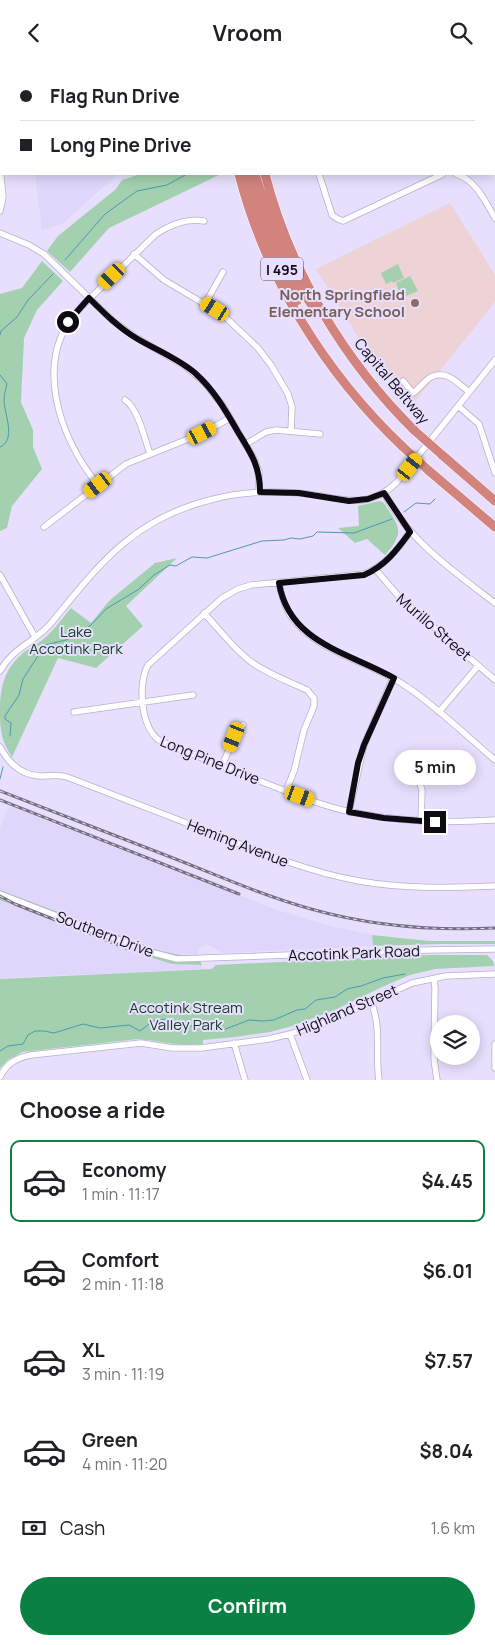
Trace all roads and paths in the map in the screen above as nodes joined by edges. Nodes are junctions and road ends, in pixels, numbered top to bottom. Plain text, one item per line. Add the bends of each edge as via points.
1 (1, 175) edge
2 (239, 175) edge
3 (247, 175) edge
4 (255, 175) edge
5 (265, 175) edge
6 (319, 175) edge
7 (441, 175) edge
8 (460, 175) edge
9 (0, 211) edge
10 (495, 218) edge
11 (204, 221) dead end
12 (0, 233) edge
13 (134, 254) junction
14 (223, 272) dead end
15 (89, 298) junction
16 (205, 304) junction
17 (328, 360) junction
18 (495, 360) edge
19 (358, 366) junction
20 (403, 381) dead end
21 (469, 393) junction
22 (125, 400) dead end
23 (458, 406) junction
24 (230, 418) junction
25 (291, 431) junction
26 (320, 434) dead end
27 (246, 444) junction
28 (150, 454) junction
29 (492, 454) edge
30 (495, 473) edge
31 (98, 485) junction
32 (260, 492) junction
33 (384, 493) junction
34 (495, 501) edge
35 (44, 527) dead end
36 (495, 527) edge
37 (410, 532) junction
38 (376, 570) junction
39 (0, 575) edge
40 (279, 583) junction
41 (495, 603) edge
42 (204, 613) junction
43 (35, 637) junction
44 (478, 666) junction
45 (0, 671) edge
46 (394, 678) junction
47 (495, 680) edge
48 (193, 695) dead end
49 (143, 702) junction
50 (74, 712) dead end
51 (438, 712) junction
52 (243, 725) dead end
53 (0, 747) edge
54 (495, 760) edge
55 (222, 766) junction
56 (418, 778) dead end
57 (286, 791) junction
58 (349, 812) junction
59 (495, 820) edge
60 (421, 821) junction
61 (495, 886) edge
62 (0, 893) edge
63 (495, 949) edge
64 (213, 958) joint
65 (495, 974) edge
66 (434, 979) junction
67 (371, 1002) junction
68 (290, 1035) junction
69 (234, 1043) junction
70 (495, 1045) edge
71 (495, 1068) edge
72 (0, 1077) edge
73 (245, 1080) edge
74 (307, 1080) edge
75 (379, 1080) edge
76 (437, 1080) edge

1 - 9 street via 3,197
2 - 17 highway, I 495 via 268,257
3 - 17 highway, I 495 via 272,244 300,308
4 - 19 highway, I 495 via 277,235 298,280 314,309
5 - 19 highway, Capital Beltway / I 495 via 302,275 327,321
6 - 7 street via 332,215 343,221
8 - 10 street via 473,184
11 - 13 street via 192,219 164,229
12 - 15 street via 44,254
13 - 15 street
13 - 16 street via 164,280
14 - 16 street
15 - 24 street via 125,331 195,373 214,393
15 - 31 street via 64,329 54,357 53,377 66,433 80,461
16 - 25 street via 242,331 272,365 290,399
17 - 36 highway, I 495, bridge via 360,403 403,447
18 - 21 street
19 - 34 highway, Capital Beltway / I 495, bridge via 415,431
20 - 21 street via 414,393 431,377 443,375
21 - 23 street
22 - 28 street via 135,411
23 - 29 street via 479,424
23 - 33 street via 397,482
24 - 27 street
24 - 28 street
25 - 26 street
25 - 27 street via 269,431
27 - 32 street via 258,467
28 - 31 street via 126,464
29 - 30 street
31 - 35 street
32 - 33 street via 299,493 349,501
32 - 43 street via 198,503 141,529 102,561 48,627
33 - 37 street
37 - 38 street, Long Pine Drive
37 - 41 street via 455,573
38 - 40 street, Long Pine Drive via 357,576
38 - 44 street, Murillo Street via 402,600
39 - 43 street
40 - 42 street, Long Pine Drive via 238,589
40 - 46 street via 286,609 303,629 331,648
42 - 49 street, Long Pine Drive via 148,665 142,682
42 - 57 street via 250,661 312,695 314,706
43 - 45 street via 18,648
44 - 47 street, Murillo Street
44 - 51 street
46 - 51 street
46 - 58 street via 364,745
48 - 49 street
49 - 50 street
49 - 55 street, Long Pine Drive via 147,726 155,738
51 - 54 street
52 - 55 street via 235,735
53 - 61 street, Heming Avenue via 14,765 30,774 67,777 324,873 368,883 408,887
55 - 57 street, Long Pine Drive
56 - 60 street via 422,795
57 - 58 street, Long Pine Drive
58 - 60 street, Long Pine Drive
59 - 60 street, Long Pine Drive
62 - 64 street, Southern Drive via 162,956 183,960
63 - 64 street, Accotink Park Road
65 - 66 street, Highland Street
66 - 67 street, Highland Street via 412,983
66 - 76 street
67 - 68 street, Highland Street
67 - 75 street via 377,1020
68 - 69 street, Highland Street
68 - 74 street
69 - 72 street, Highland Street via 184,1049 141,1043 31,1055 10,1063
69 - 73 street
70 - 71 street

